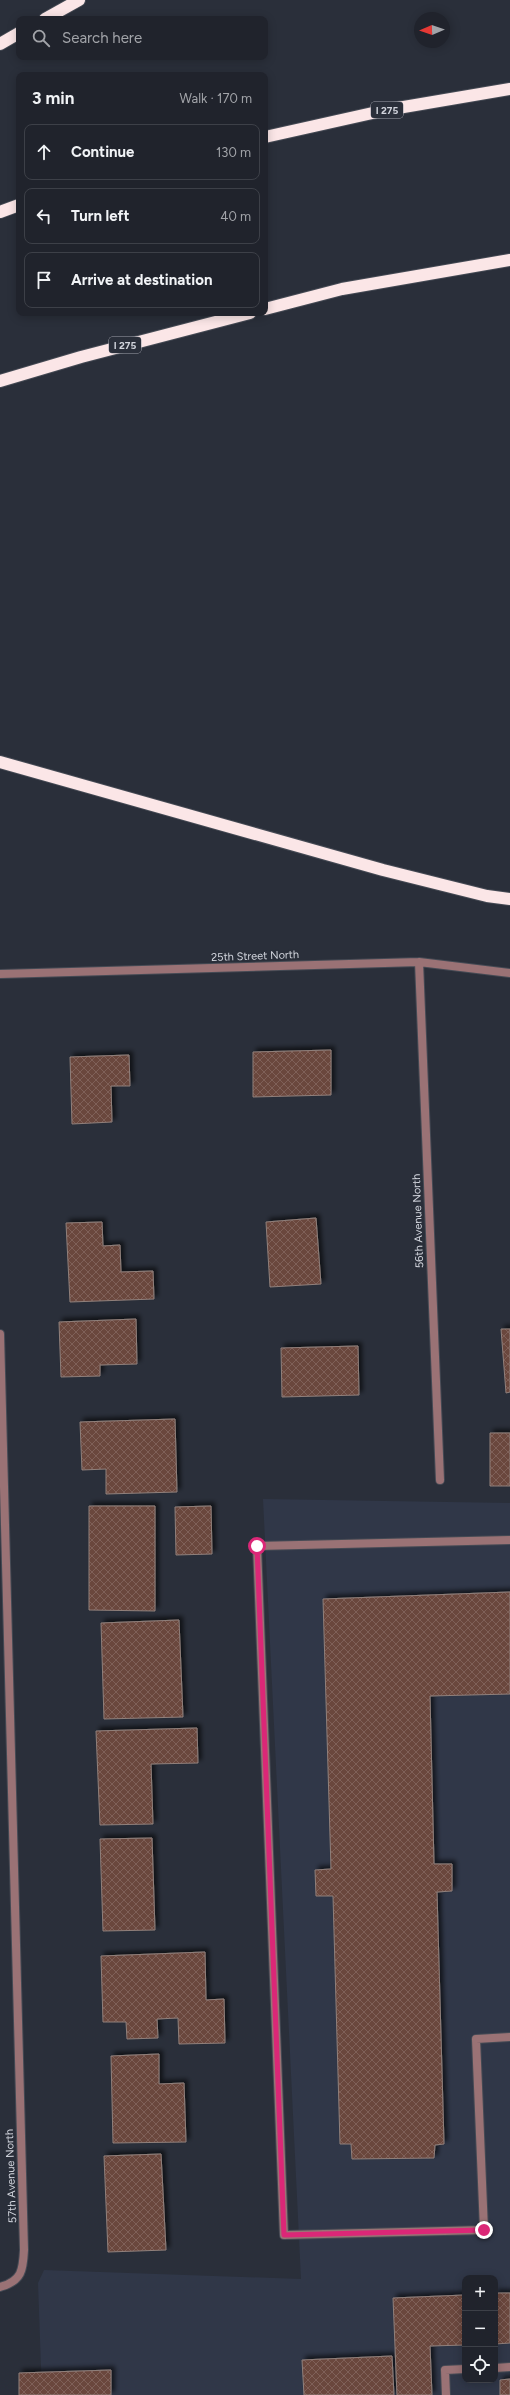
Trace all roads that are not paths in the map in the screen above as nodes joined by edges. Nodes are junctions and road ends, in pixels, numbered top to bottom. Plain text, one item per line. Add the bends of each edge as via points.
1 (79, 0) edge
2 (50, 16) edge
3 (16, 35) edge
4 (0, 44) edge
5 (510, 89) edge
6 (268, 136) edge
7 (16, 206) edge
8 (0, 212) edge
9 (510, 260) edge
10 (268, 308) edge
11 (238, 316) edge
12 (0, 381) edge
13 (0, 762) edge
14 (510, 899) edge
15 (418, 962) junction
16 (510, 972) edge
17 (0, 974) edge
18 (0, 1334) edge
19 (440, 1480) dead end
20 (510, 1540) edge
21 (510, 2037) edge
22 (0, 2287) edge
23 (510, 2367) edge
24 (498, 2368) edge
25 (462, 2369) edge
26 (446, 2395) edge

1 - 2 highway
3 - 4 highway
5 - 6 highway, I 275 via 386,110
7 - 8 highway
9 - 10 highway via 342,289
11 - 12 highway, I 275
13 - 14 highway via 384,870 487,896
15 - 16 street, 25th Street North
15 - 17 street, 25th Street North
15 - 19 street, 56th Avenue North
18 - 22 street, 57th Avenue North via 24,2250 23,2271 11,2284
20 - 21 street via 257,1546 284,2235 484,2230 476,2039
23 - 24 street
25 - 26 street via 445,2370

